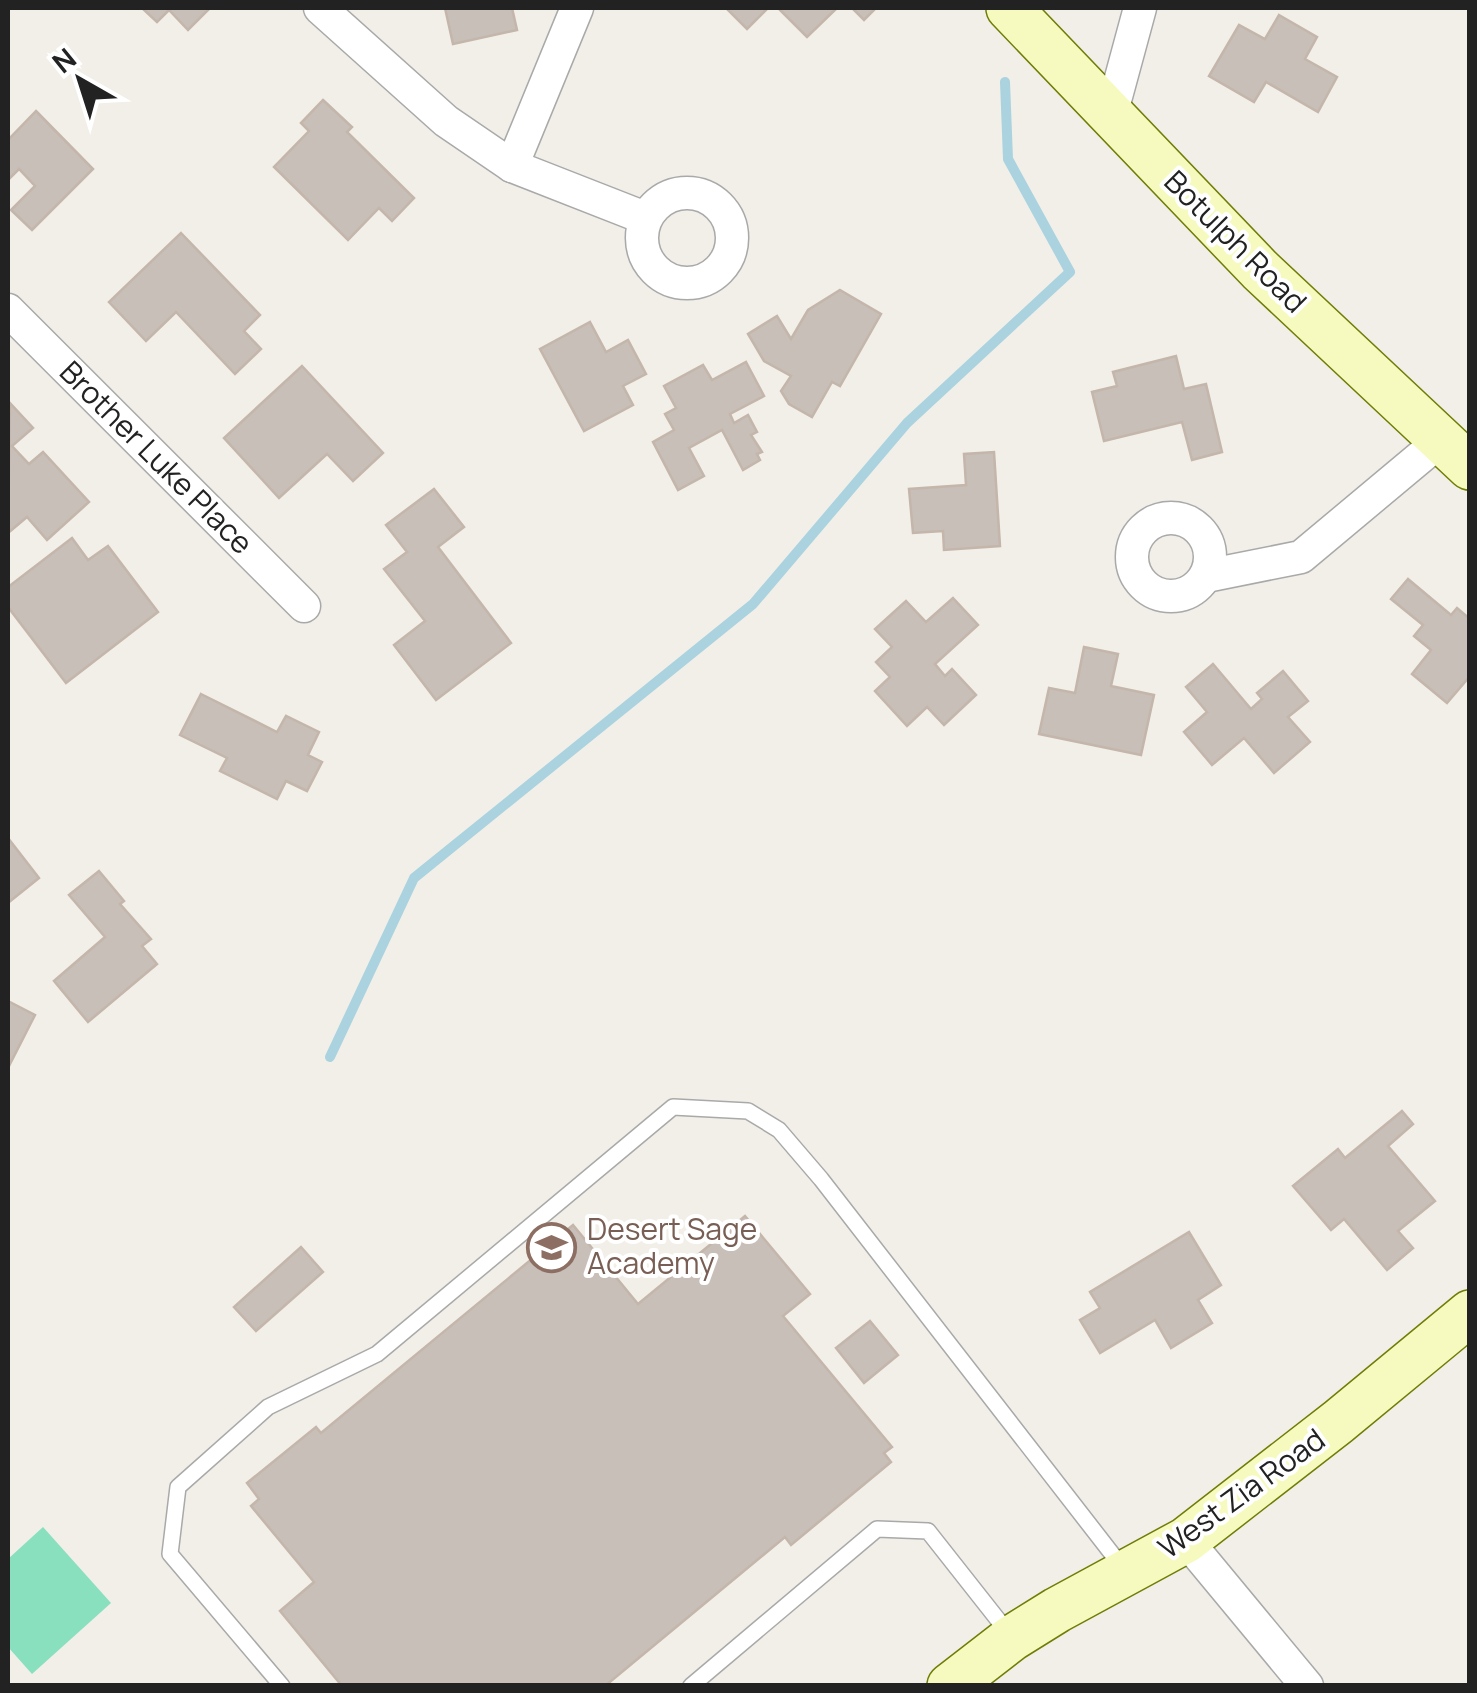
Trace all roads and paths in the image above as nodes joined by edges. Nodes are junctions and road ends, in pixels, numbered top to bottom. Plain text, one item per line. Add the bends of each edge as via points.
1 (320, 8) edge
2 (577, 8) edge
3 (1009, 8) edge
4 (1140, 8) edge
5 (1111, 115) junction
6 (512, 166) junction
7 (646, 218) dead end
8 (8, 310) edge
9 (1455, 454) edge
10 (1206, 576) dead end
11 (304, 606) dead end
12 (1470, 1313) edge
13 (1186, 1540) junction
14 (1128, 1573) junction
15 (1012, 1638) junction
16 (282, 1686) edge
17 (691, 1686) edge
18 (950, 1686) edge
19 (1307, 1686) edge

1 - 6 street via 446,121
2 - 6 street
3 - 5 street, Botulph Road
4 - 5 street
5 - 9 street, Botulph Road via 1260,270
6 - 7 street
8 - 11 street, Brother Luke Place
9 - 10 street via 1301,557
12 - 13 street, West Zia Road
13 - 14 street, West Zia Road
13 - 19 street
14 - 15 street, West Zia Road
14 - 16 lane via 779,1130 748,1111 673,1106 377,1354 268,1407 178,1487 170,1554
15 - 17 lane via 928,1531 876,1529
15 - 18 street, West Zia Road

